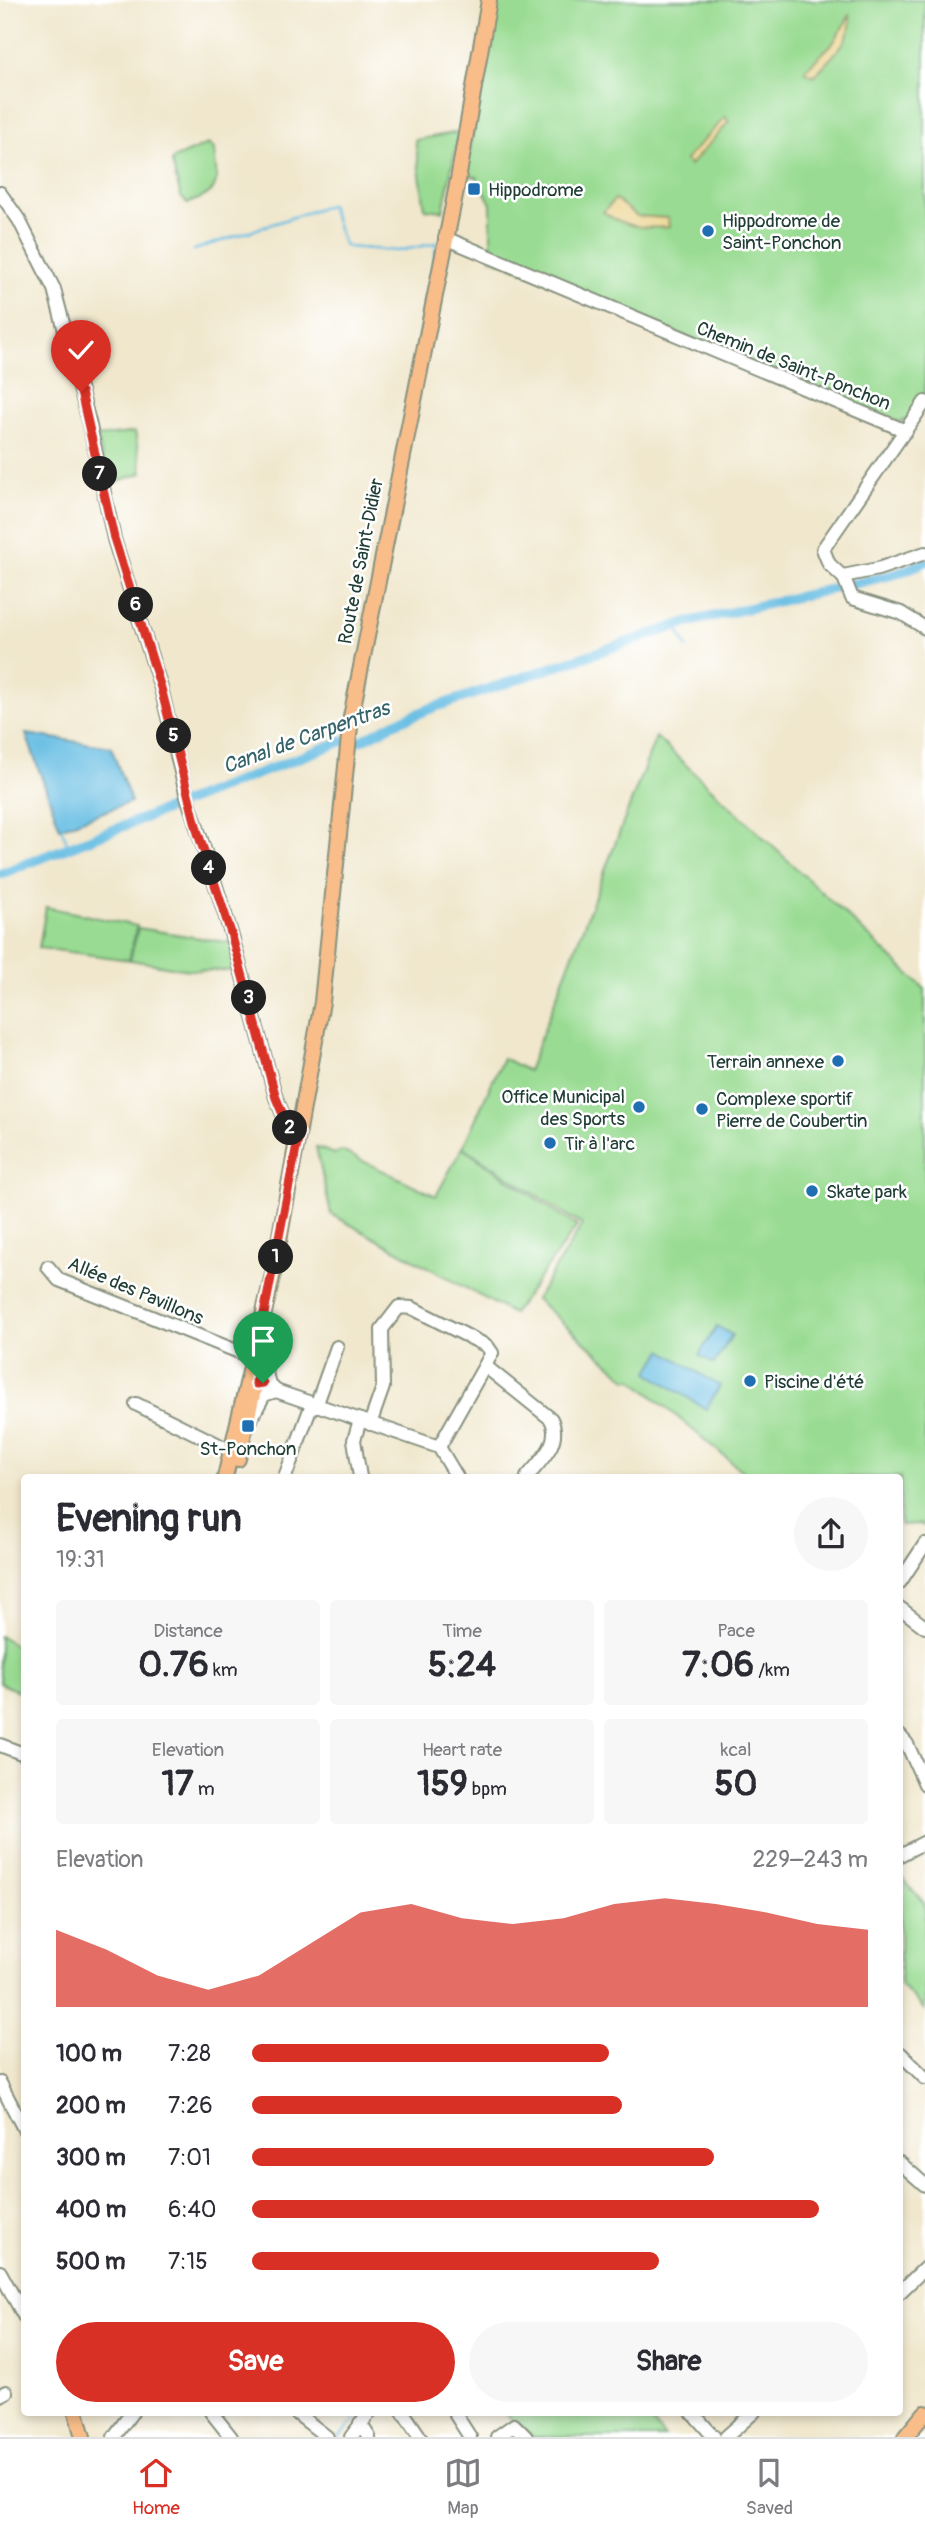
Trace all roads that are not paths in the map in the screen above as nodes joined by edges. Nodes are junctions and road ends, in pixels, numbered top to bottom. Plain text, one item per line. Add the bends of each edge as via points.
1 (489, 0) edge
2 (0, 192) edge
3 (445, 239) junction
4 (925, 401) edge
5 (906, 431) junction
6 (925, 553) edge
7 (843, 577) junction
8 (925, 628) edge
9 (299, 1134) junction
10 (48, 1267) dead end
11 (337, 1347) dead end
12 (255, 1359) junction
13 (485, 1366) junction
14 (268, 1388) junction
15 (136, 1404) dead end
16 (242, 1404) junction
17 (314, 1405) junction
18 (365, 1422) junction
19 (439, 1447) junction
20 (235, 1453) junction
21 (226, 1474) edge
22 (233, 1474) edge
23 (286, 1474) edge
24 (360, 1474) edge
25 (455, 1474) edge
26 (529, 1474) edge
27 (925, 1544) edge
28 (903, 1577) edge
29 (903, 1610) edge
30 (925, 1627) edge
31 (903, 1739) edge
32 (0, 1745) edge
33 (21, 1753) dead end
34 (925, 1784) edge
35 (925, 1842) edge
36 (903, 1853) edge
37 (903, 2056) edge
38 (925, 2078) edge
39 (0, 2083) edge
40 (21, 2123) edge
41 (903, 2165) edge
42 (925, 2185) edge
43 (925, 2268) edge
44 (0, 2272) edge
45 (903, 2289) edge
46 (21, 2310) edge
47 (77, 2416) edge
48 (85, 2416) edge
49 (129, 2416) edge
50 (214, 2416) edge
51 (300, 2416) edge
52 (366, 2416) edge
53 (406, 2416) edge
54 (457, 2416) edge
55 (696, 2416) edge
56 (750, 2416) edge
57 (923, 2418) edge
58 (360, 2423) junction
59 (83, 2437) edge
60 (89, 2437) edge
61 (114, 2437) edge
62 (231, 2437) edge
63 (327, 2437) edge
64 (351, 2437) edge
65 (369, 2437) edge
66 (420, 2437) edge
67 (470, 2437) edge
68 (497, 2437) edge
69 (526, 2437) edge
70 (714, 2437) edge
71 (726, 2437) edge
72 (905, 2437) edge

1 - 3 main road, Route de Saint-Didier
2 - 9 street via 54,289 114,538 161,688 186,793 231,933 276,1098 287,1124
3 - 5 street, Chemin de Saint-Ponchon
3 - 9 main road, Route de Saint-Didier via 348,736 328,964
4 - 5 street
5 - 7 street, Chemin de Saint-Ponchon via 823,549 829,564
6 - 7 street
7 - 8 street, Chemin de Saint-Ponchon via 852,598 901,613
9 - 12 main road, Route de Saint-Didier
10 - 12 street, Allée des Pavillons via 59,1280
11 - 17 street
12 - 14 main road
12 - 16 main road
13 - 18 street via 492,1353 487,1346 412,1308 399,1307 382,1329 383,1387
13 - 19 street
13 - 26 street via 551,1419 556,1430 554,1441
14 - 16 street
14 - 17 street
14 - 20 main road
15 - 20 street
16 - 20 main road
17 - 18 street
17 - 23 street
18 - 19 street
18 - 24 street via 354,1440
19 - 25 street
20 - 21 main road
20 - 22 main road
27 - 28 street
29 - 30 street
31 - 34 street
32 - 33 street
35 - 36 street
37 - 38 street
39 - 40 street
41 - 42 street
43 - 45 street
44 - 46 street
47 - 59 main road
48 - 60 main road
49 - 61 street
50 - 62 street
51 - 63 street
52 - 58 street
53 - 66 street
54 - 67 street
55 - 70 street
56 - 71 street
57 - 72 main road
58 - 64 street
58 - 65 street
68 - 69 street via 514,2425

